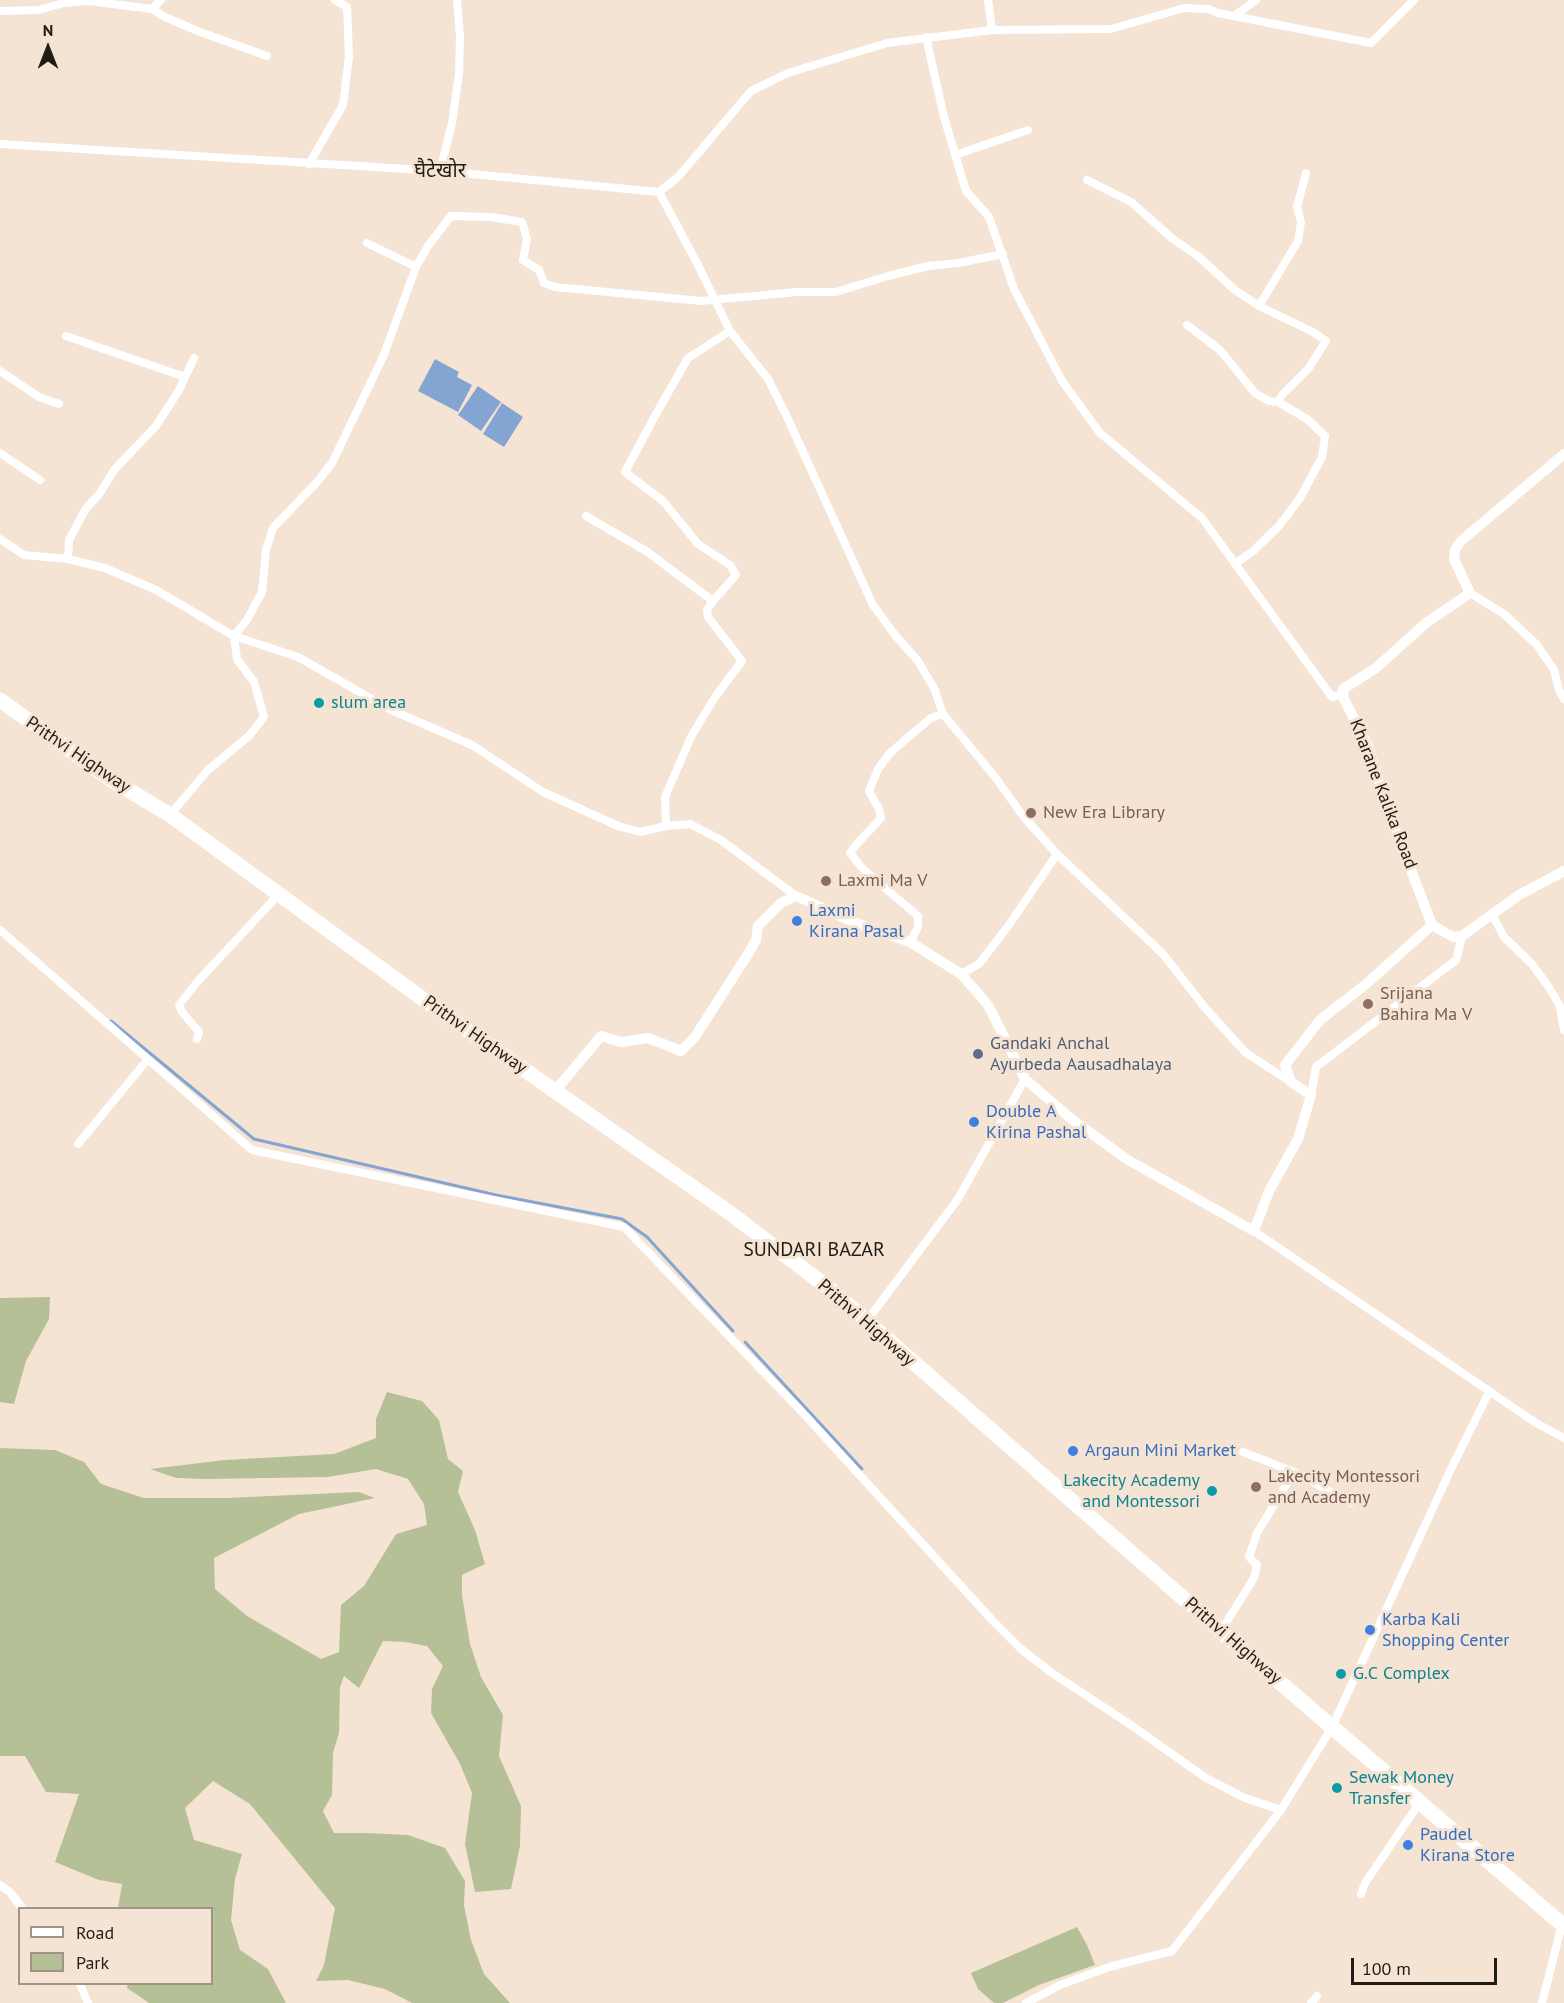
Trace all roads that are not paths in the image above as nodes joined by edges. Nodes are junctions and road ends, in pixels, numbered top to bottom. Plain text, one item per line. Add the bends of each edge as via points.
1 (161, 0) edge
2 (335, 0) edge
3 (457, 0) edge
4 (988, 0) edge
5 (1256, 0) edge
6 (1414, 0) edge
7 (1183, 4) edge
8 (152, 9) junction
9 (0, 11) edge
10 (1234, 16) junction
11 (992, 30) junction
12 (926, 37) junction
13 (267, 56) dead end
14 (1028, 130) dead end
15 (0, 144) edge
16 (955, 155) junction
17 (309, 164) junction
18 (440, 171) junction
19 (1306, 173) dead end
20 (1087, 180) dead end
21 (659, 192) junction
22 (367, 243) dead end
23 (1003, 254) junction
24 (416, 267) junction
25 (713, 300) junction
26 (1259, 306) junction
27 (1187, 325) dead end
28 (730, 331) junction
29 (66, 336) dead end
30 (194, 358) dead end
31 (0, 371) edge
32 (185, 377) junction
33 (1278, 402) junction
34 (59, 404) dead end
35 (0, 453) edge
36 (1564, 454) edge
37 (40, 480) dead end
38 (586, 516) dead end
39 (0, 539) edge
40 (68, 559) junction
41 (1235, 564) junction
42 (1470, 592) junction
43 (712, 601) junction
44 (234, 636) junction
45 (1342, 694) junction
46 (1564, 699) edge
47 (0, 700) edge
48 (943, 714) junction
49 (170, 814) junction
50 (666, 826) junction
51 (1057, 854) junction
52 (1564, 872) edge
53 (280, 893) junction
54 (796, 896) junction
55 (1493, 916) junction
56 (1432, 925) junction
57 (0, 930) edge
58 (1462, 936) junction
59 (910, 942) junction
60 (961, 974) junction
61 (1564, 1030) edge
62 (197, 1039) dead end
63 (148, 1059) junction
64 (1025, 1079) junction
65 (1291, 1082) junction
66 (555, 1091) junction
67 (1311, 1095) junction
68 (78, 1144) dead end
69 (1254, 1231) junction
70 (866, 1322) junction
71 (1489, 1392) junction
72 (1564, 1438) edge
73 (1243, 1452) dead end
74 (1294, 1472) junction
75 (1351, 1503) dead end
76 (1221, 1630) junction
77 (1332, 1727) junction
78 (1420, 1802) junction
79 (1281, 1810) junction
80 (0, 1885) edge
81 (1361, 1894) dead end
82 (21, 1907) edge
83 (1563, 1925) edge
84 (81, 1985) edge
85 (88, 2003) edge
86 (1026, 2003) edge
87 (1542, 2003) edge

1 - 8 street
2 - 17 street via 347,7 349,56 343,105
3 - 18 street via 459,74
4 - 11 street
5 - 10 street
6 - 10 street via 1371,43
7 - 10 street
7 - 11 street via 1111,29
8 - 9 street via 89,1 39,10
8 - 13 street via 200,32
11 - 12 street
12 - 16 street
12 - 21 street via 887,43 788,73 751,91 678,177
14 - 16 street
15 - 17 street
16 - 23 street via 966,191 989,217
17 - 18 street
18 - 21 street
19 - 26 street via 1297,207 1301,222 1298,241
20 - 26 street via 1131,202
21 - 25 street
22 - 24 street
23 - 25 street via 928,266 836,292
23 - 41 street via 1033,328 1062,381 1100,433 1202,518
24 - 25 street via 451,216 491,217 522,222 527,239 523,260 539,270 544,283 682,300
24 - 44 street via 383,357 332,463 273,528 266,550 262,592
25 - 28 street
26 - 33 street via 1326,341 1308,369
27 - 33 street via 1220,350 1255,393
28 - 43 street via 688,358 625,472 663,501 698,544 730,565 736,575
28 - 48 street via 768,379 873,605 918,661
29 - 32 street
30 - 32 street
31 - 34 street
32 - 40 street via 156,426 114,470 85,510 69,540
33 - 41 street via 1325,436 1322,457 1300,498 1279,526
35 - 37 street
36 - 42 main road via 1461,541 1454,559
38 - 43 street via 646,551
39 - 40 street via 24,555
40 - 44 street via 105,568 156,590
41 - 45 street via 1332,697
42 - 45 main road via 1426,622 1388,659 1348,685
42 - 46 street via 1504,615 1537,645 1554,670
43 - 50 street via 708,617 742,660 691,737 665,797
44 - 49 street via 237,659 254,682 264,717 249,736 208,770
44 - 50 street via 298,657 391,710 472,745 543,792 618,826 640,832
45 - 56 main road, Kharane Kalika Road via 1367,744
47 - 49 highway, Prithvi Highway via 110,779
48 - 51 street
48 - 59 street via 931,718 890,753 878,769 869,791 881,818 850,854 918,916 918,927
49 - 53 highway, Prithvi Highway
50 - 54 street via 690,824 721,840
51 - 60 street via 979,964
51 - 65 street via 1163,954 1246,1053
52 - 55 main road
53 - 62 street via 179,1005 199,1032
53 - 66 highway, Prithvi Highway via 390,976
54 - 59 main road
54 - 66 main road via 781,903 758,926 748,954 695,1037 681,1051 648,1038 621,1042 601,1036
55 - 58 main road
55 - 61 street via 1504,937 1548,986 1560,1006
56 - 58 main road via 1453,937
56 - 65 main road via 1320,1020 1285,1065
57 - 63 street
58 - 67 street via 1456,960 1316,1067
59 - 60 main road
60 - 64 main road via 988,1005
63 - 68 street
63 - 79 street via 252,1150 624,1227 1022,1649 1206,1778 1245,1798
64 - 69 main road via 1128,1160
64 - 70 street via 958,1199
65 - 67 main road
66 - 70 highway, Prithvi Highway via 730,1213 831,1290
67 - 69 main road via 1298,1139 1269,1191
69 - 71 street
70 - 76 highway, Prithvi Highway
71 - 72 street
71 - 77 street
73 - 74 street
74 - 75 street
74 - 76 street via 1257,1533 1249,1557 1257,1565 1254,1578
76 - 77 highway, Prithvi Highway
77 - 78 highway, Prithvi Highway
77 - 79 street
78 - 81 street
78 - 83 highway, Prithvi Highway
79 - 86 street via 1172,1951 1109,1967
80 - 82 street
83 - 87 street
84 - 85 street

